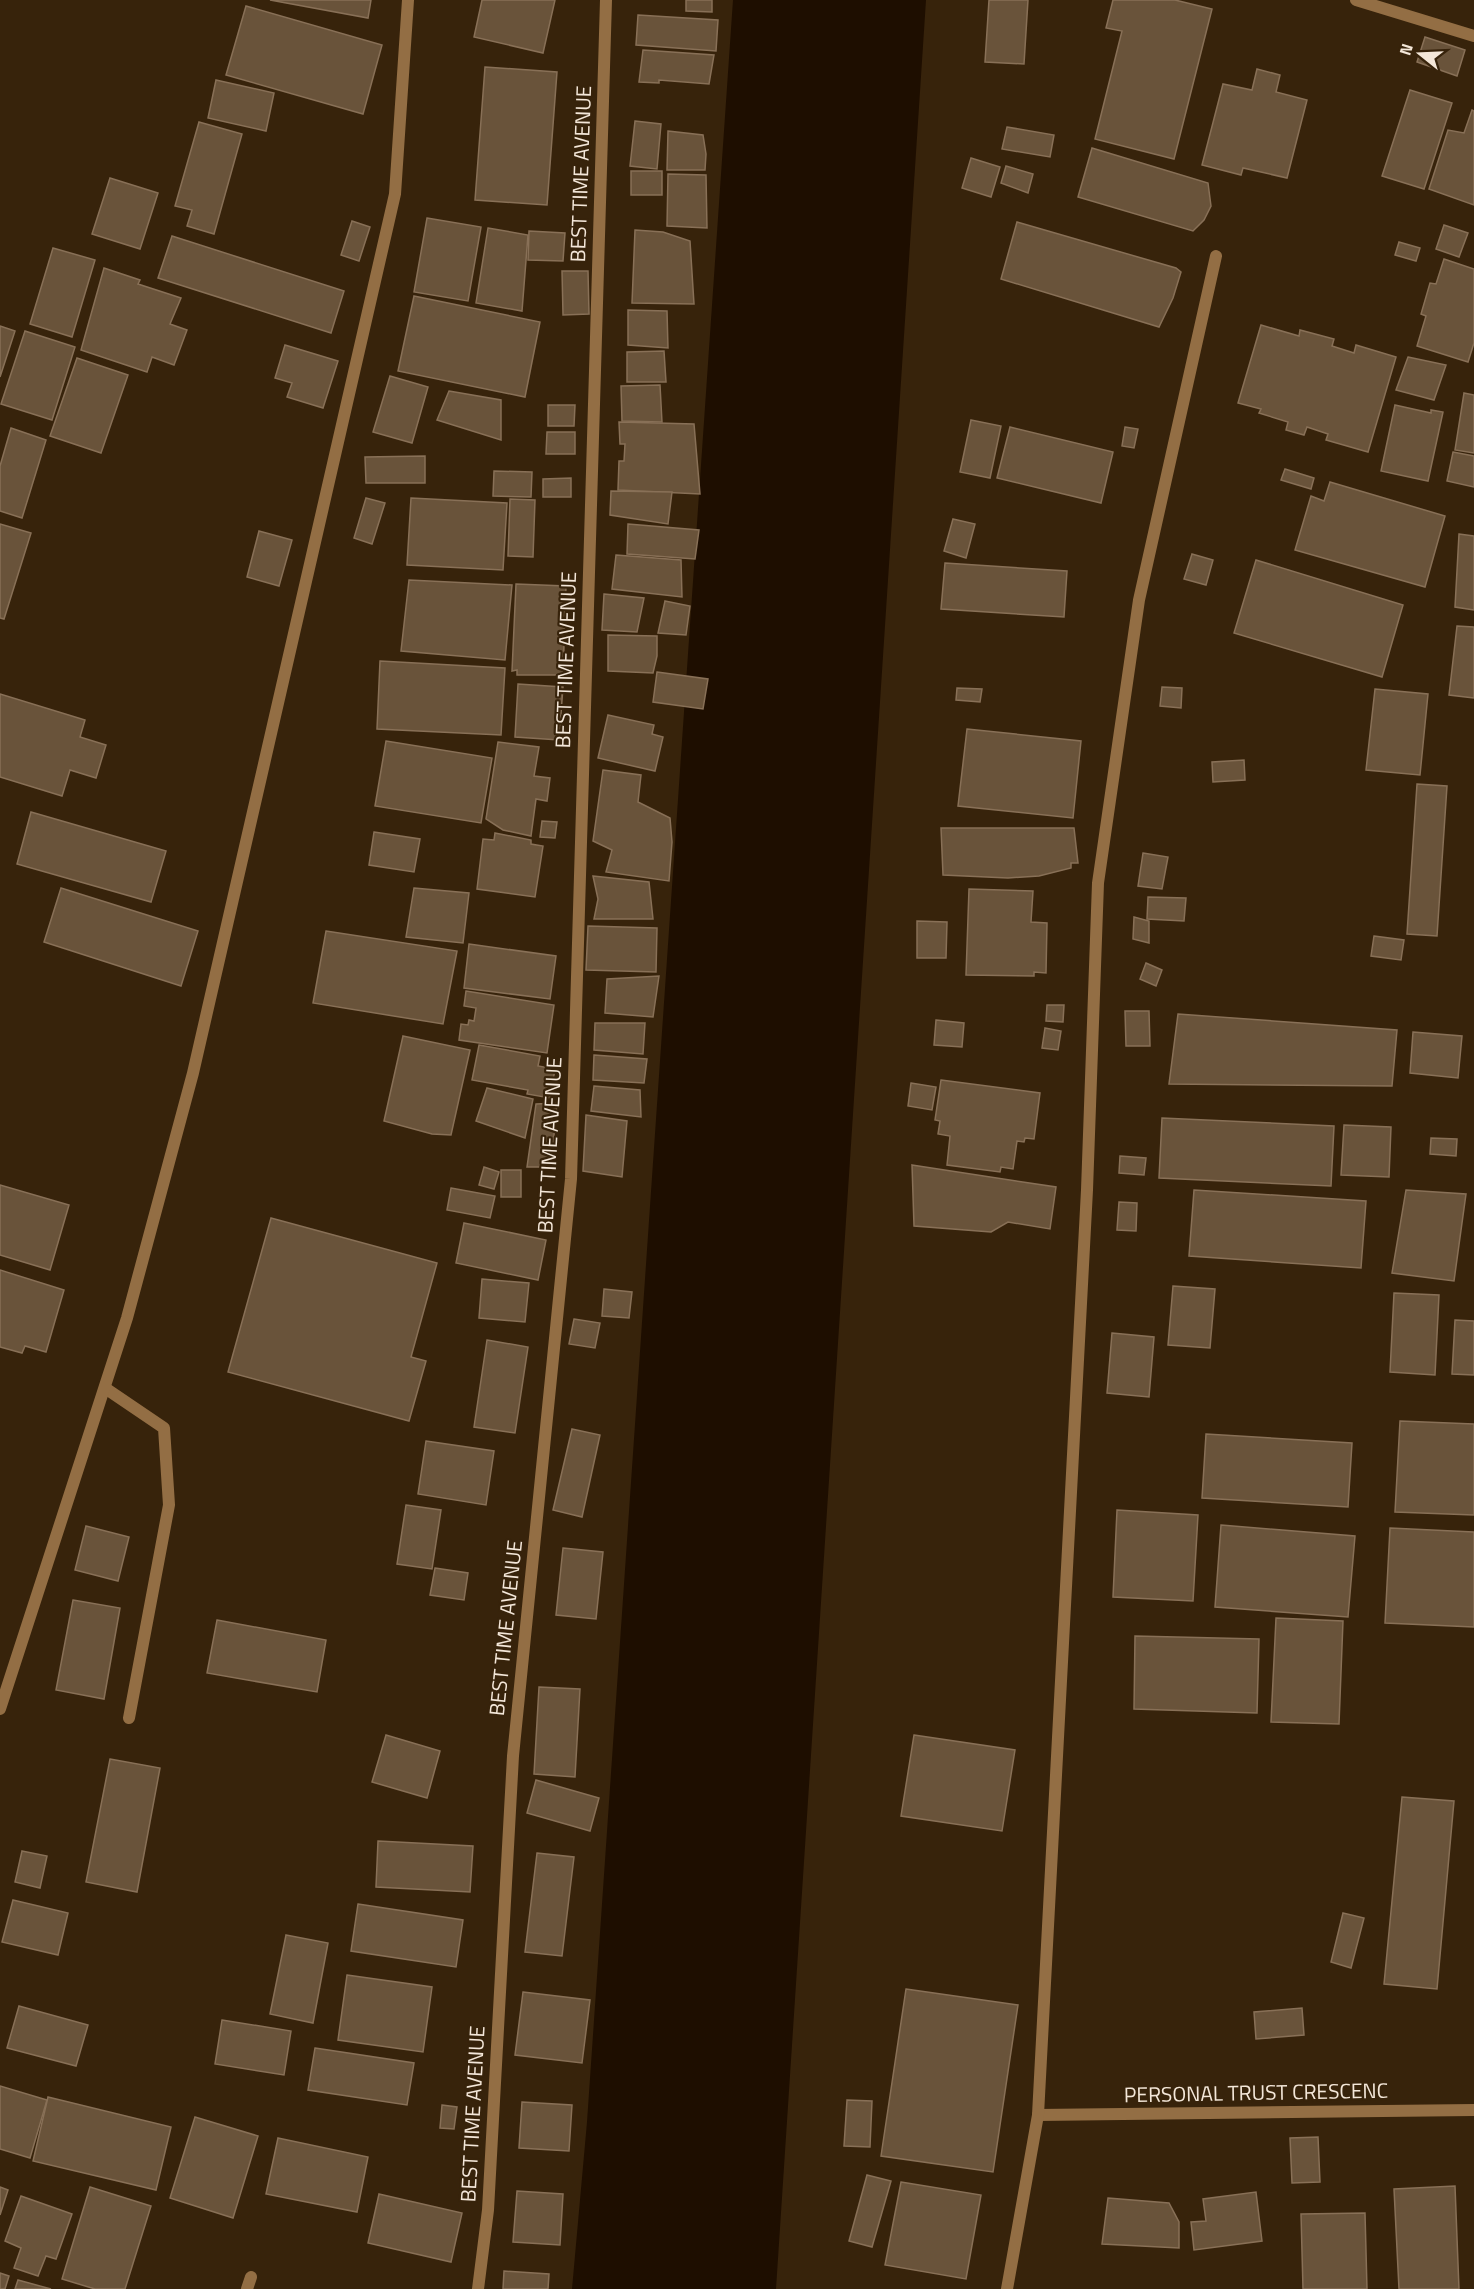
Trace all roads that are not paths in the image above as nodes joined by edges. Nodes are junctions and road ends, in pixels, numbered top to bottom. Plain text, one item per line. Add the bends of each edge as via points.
1 (408, 0) edge
2 (606, 0) edge
3 (1356, 0) edge
4 (1474, 36) edge
5 (1216, 256) dead end
6 (105, 1388) junction
7 (0, 1709) edge
8 (129, 1718) dead end
9 (1474, 2110) edge
10 (1038, 2115) junction
11 (478, 2289) edge
12 (1007, 2289) edge

1 - 6 street via 395,194 193,1074
2 - 11 street, BEST TIME AVENUE via 571,1179 513,1756 488,2210
3 - 4 street
5 - 10 street via 1139,600 1098,884 1087,1190
6 - 7 street
6 - 8 street via 164,1428 169,1505
9 - 10 street, PERSONAL TRUST CRESCENC
10 - 12 street

